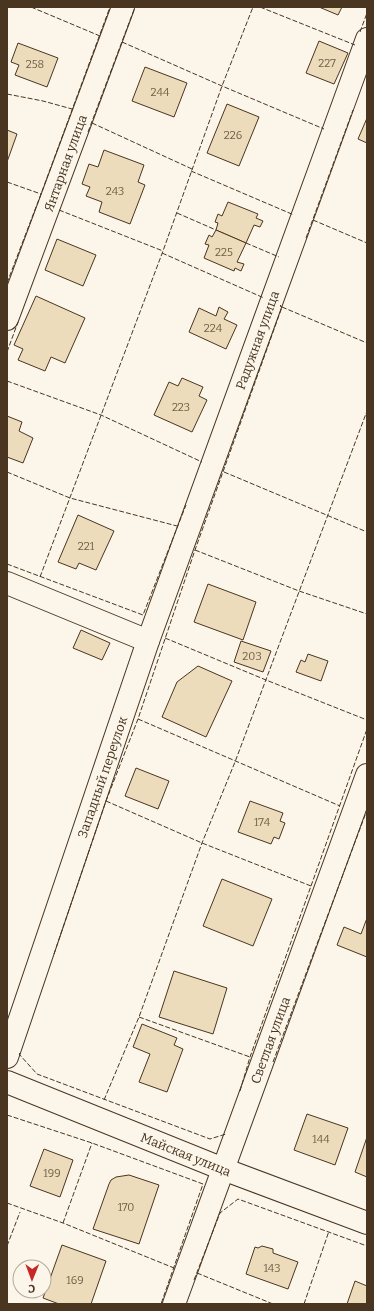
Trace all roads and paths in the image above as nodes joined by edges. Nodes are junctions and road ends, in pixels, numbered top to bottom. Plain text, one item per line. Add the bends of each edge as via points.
1 (123, 7) edge
2 (367, 38) edge
3 (7, 319) edge
4 (7, 582) edge
5 (148, 641) junction
6 (367, 775) edge
7 (7, 1058) edge
8 (7, 1082) edge
9 (223, 1169) junction
10 (367, 1223) edge
11 (174, 1304) edge

1 - 3 street, Янтарная улица
2 - 5 street, Радужная улица
4 - 5 street
5 - 7 street, Западный переулок
6 - 9 street, Светлая улица
8 - 9 street, Майская улица
9 - 10 street, Майская улица
9 - 11 street, Светлая улица

